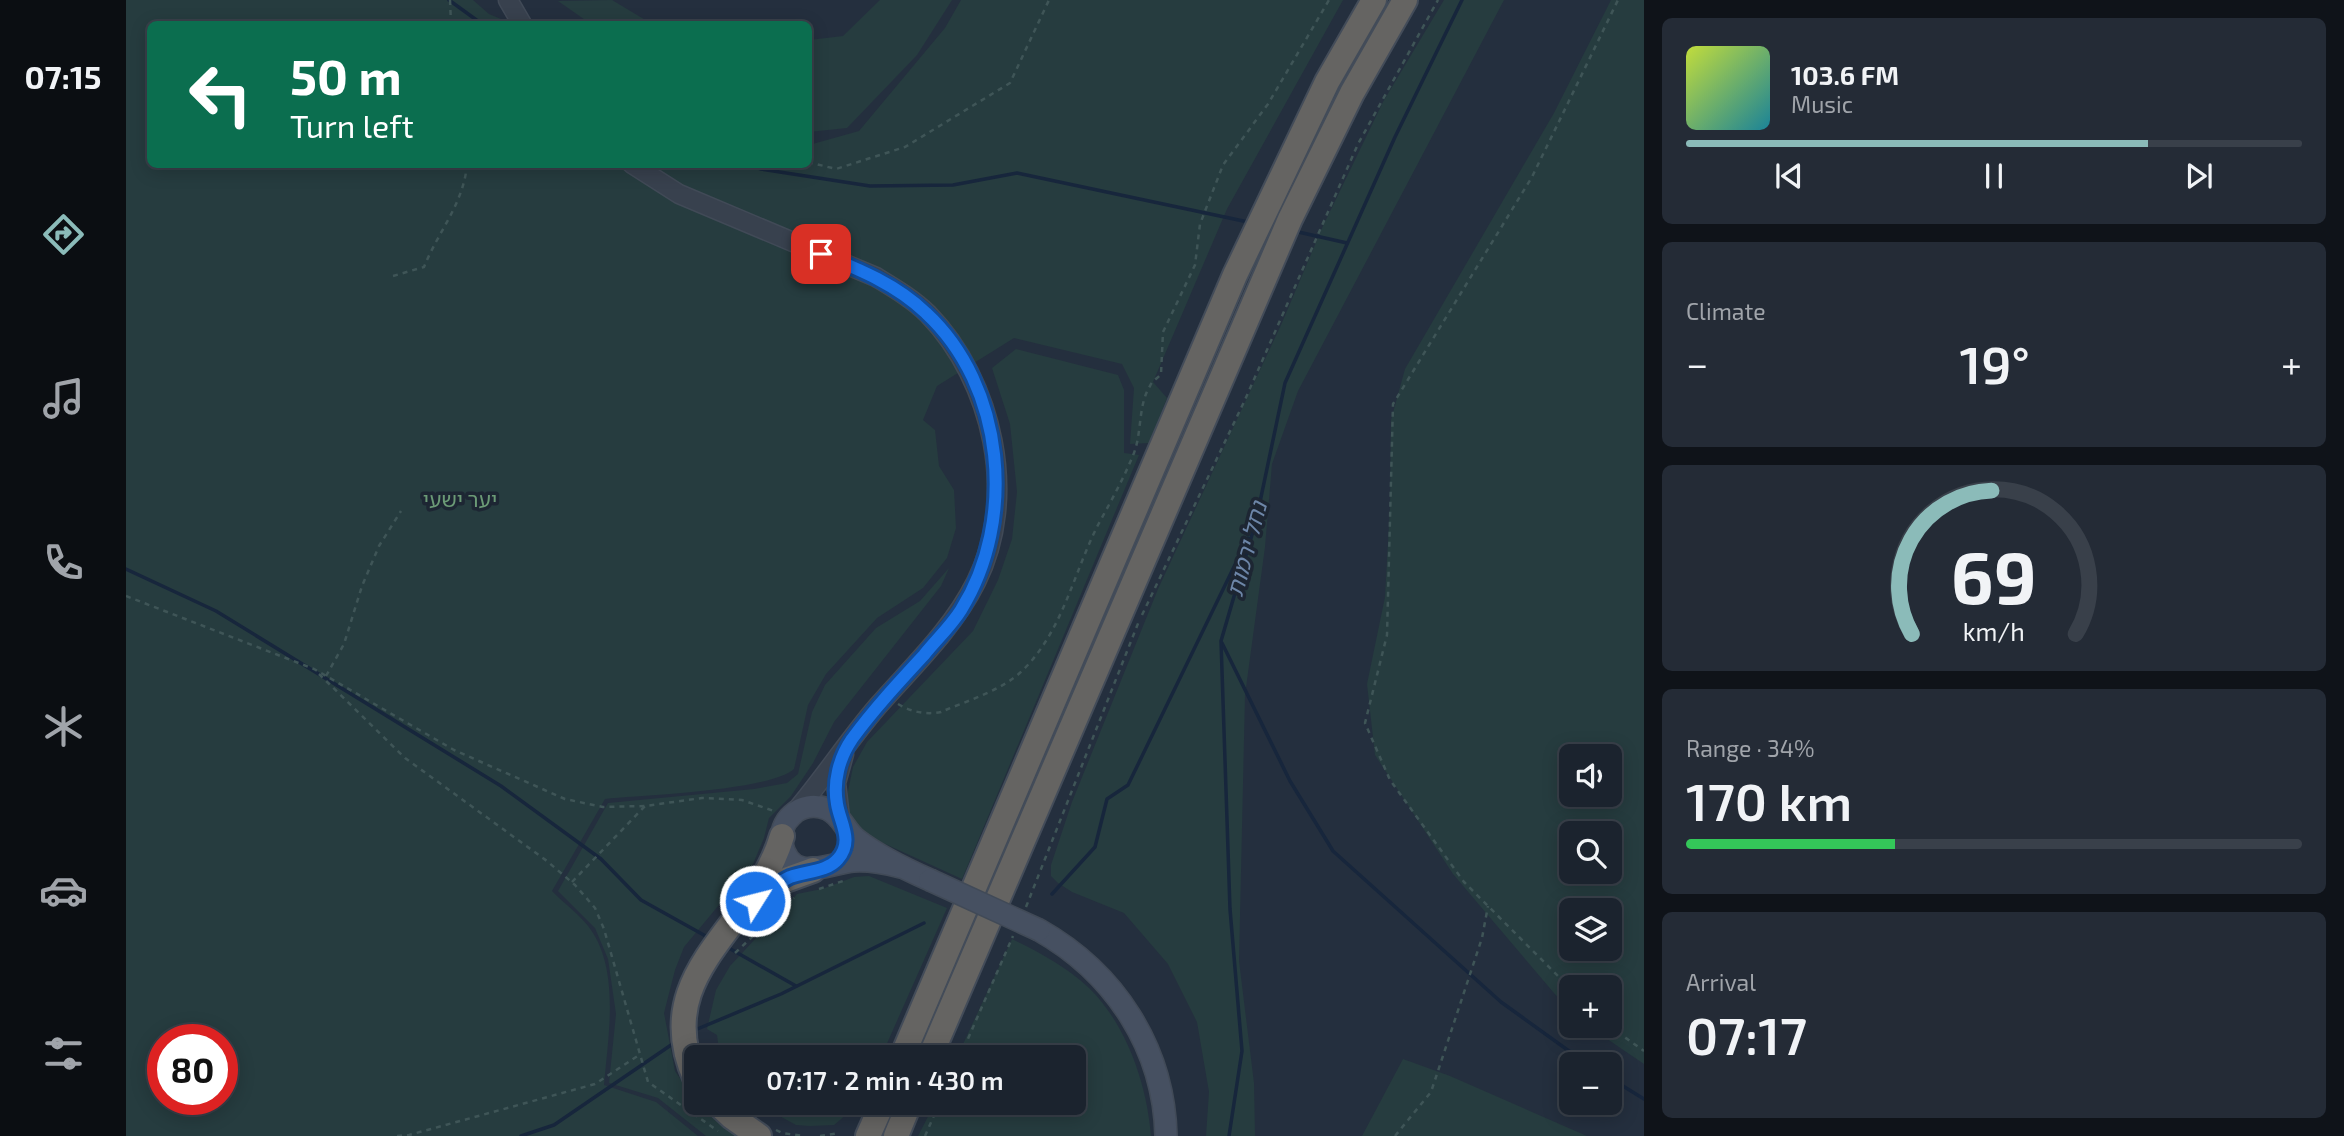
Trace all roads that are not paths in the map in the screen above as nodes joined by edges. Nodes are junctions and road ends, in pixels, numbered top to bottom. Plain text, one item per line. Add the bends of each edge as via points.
1 (508, 0) edge
2 (516, 0) edge
3 (1374, 0) edge
4 (1405, 0) edge
5 (521, 21) edge
6 (522, 21) edge
7 (638, 168) edge
8 (850, 742) junction
9 (788, 823) junction
10 (842, 824) junction
11 (901, 867) junction
12 (818, 875) junction
13 (742, 912) junction
14 (684, 1045) edge
15 (907, 1045) edge
16 (935, 1045) edge
17 (730, 1115) edge
18 (905, 1115) edge
19 (875, 1120) edge
20 (847, 1134) edge
21 (760, 1136) edge
22 (896, 1136) edge
23 (1166, 1136) edge

1 - 5 street
2 - 6 street
3 - 15 highway via 1327,82 1245,253
4 - 16 highway via 1352,93 1290,219
7 - 8 street via 678,194 893,288 927,313 972,376 994,457 996,500 989,548 960,611
8 - 9 street
8 - 10 street via 836,783
9 - 10 main road via 805,807 816,806 828,809
9 - 12 main road via 785,850 790,860
9 - 13 highway via 770,870
10 - 11 main road via 860,842
10 - 12 main road via 845,848
11 - 12 main road via 860,860
11 - 23 main road, bridge via 1039,930 1096,972 1141,1034 1161,1087
12 - 13 highway via 780,882
13 - 14 highway via 693,980 683,1021
17 - 21 highway
18 - 22 highway
19 - 20 highway

